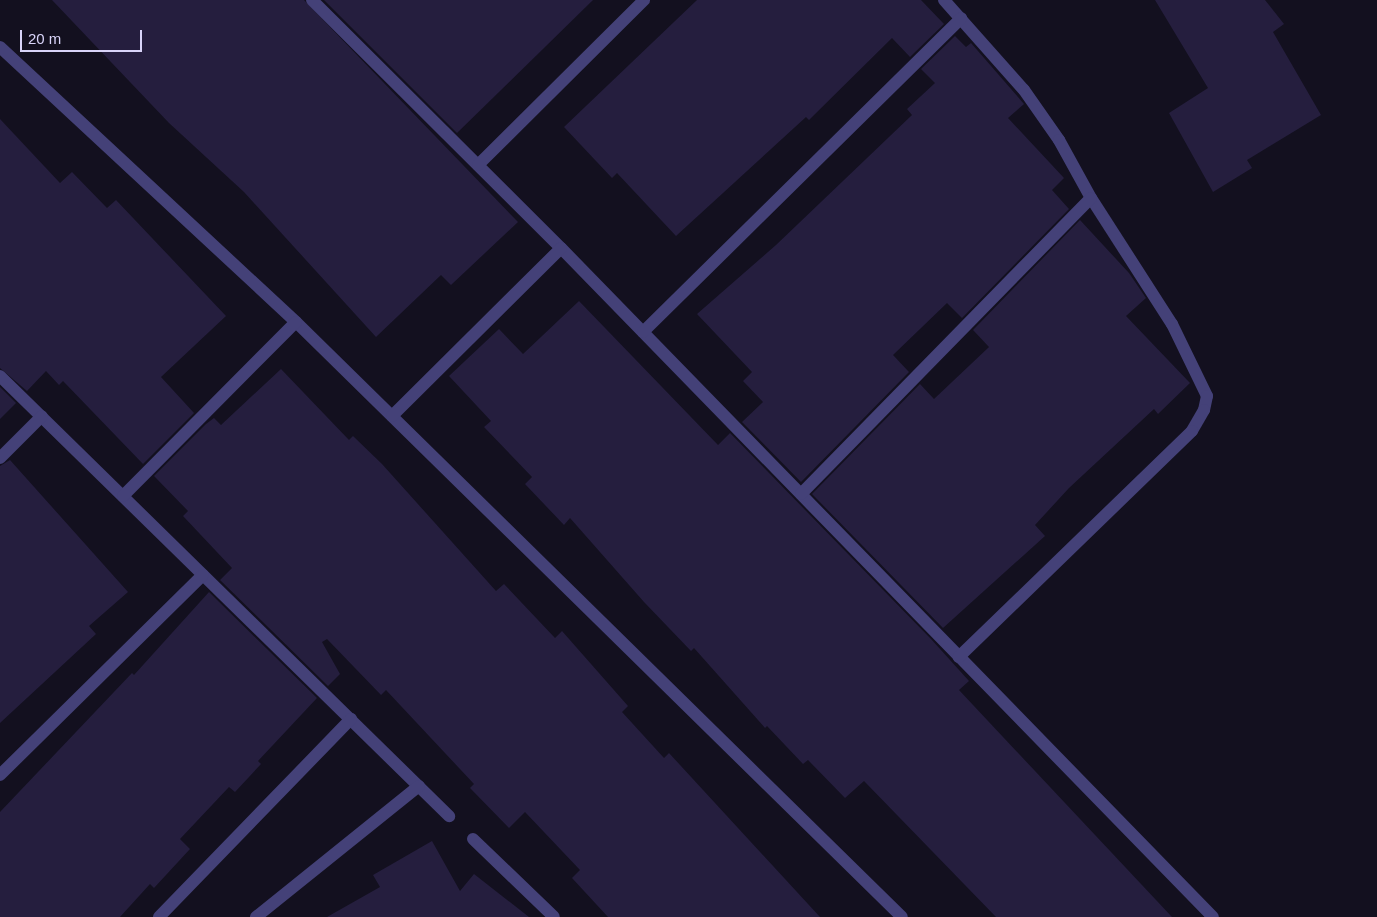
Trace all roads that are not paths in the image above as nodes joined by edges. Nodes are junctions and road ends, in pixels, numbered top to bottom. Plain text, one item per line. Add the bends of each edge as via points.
1 (644, 0) edge
2 (944, 0) edge
3 (316, 2) edge
4 (961, 18) junction
5 (0, 48) edge
6 (478, 165) junction
7 (1091, 198) junction
8 (561, 248) junction
9 (296, 322) junction
10 (644, 332) junction
11 (0, 376) edge
12 (42, 416) junction
13 (392, 416) junction
14 (0, 458) edge
15 (801, 494) junction
16 (123, 496) junction
17 (203, 575) junction
18 (959, 657) junction
19 (351, 719) junction
20 (0, 775) edge
21 (419, 786) junction
22 (449, 816) dead end
23 (473, 839) dead end
24 (159, 917) edge
25 (256, 917) edge
26 (554, 917) edge
27 (902, 917) edge
28 (1213, 917) edge

1 - 6 street
2 - 4 street
3 - 6 street
4 - 7 street via 1024,90 1059,140
4 - 10 street
5 - 9 street
6 - 8 street
7 - 15 street
7 - 18 street via 1172,324 1206,390 1206,403 1192,431
8 - 10 street
8 - 13 street
9 - 13 street
9 - 16 street
10 - 15 street
11 - 12 street
12 - 14 street
12 - 16 street
13 - 27 street
15 - 18 street
16 - 17 street
17 - 19 street
17 - 20 street
18 - 28 street
19 - 21 street
19 - 24 street
21 - 22 street
21 - 25 street
23 - 26 street

